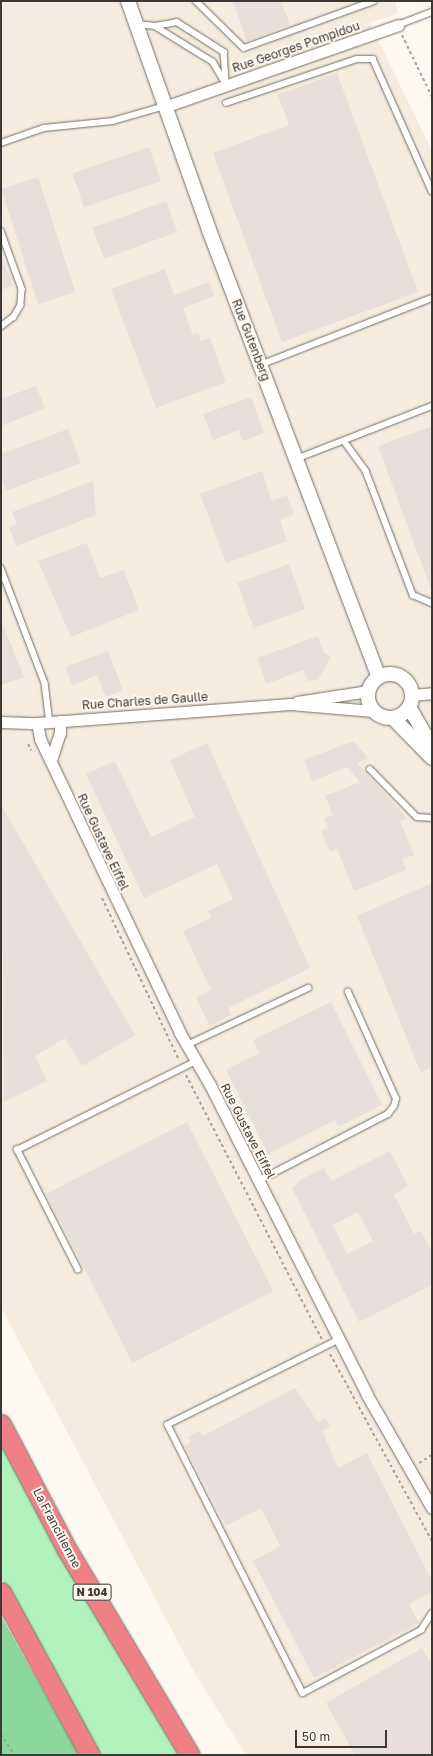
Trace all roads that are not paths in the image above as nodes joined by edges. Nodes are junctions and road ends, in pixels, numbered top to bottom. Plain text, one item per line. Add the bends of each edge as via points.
1 (128, 1) edge
2 (196, 1) edge
3 (374, 1) edge
4 (432, 12) edge
5 (137, 24) junction
6 (398, 25) joint
7 (156, 26) junction
8 (226, 84) junction
9 (226, 103) dead end
10 (168, 106) junction
11 (1, 143) edge
12 (432, 191) edge
13 (1, 231) edge
14 (432, 298) edge
15 (1, 327) edge
16 (260, 365) junction
17 (432, 406) edge
18 (345, 442) junction
19 (296, 459) junction
20 (1, 568) edge
21 (432, 603) edge
22 (379, 677) junction
23 (368, 691) junction
24 (432, 692) edge
25 (410, 701) junction
26 (290, 704) junction
27 (373, 711) junction
28 (393, 718) junction
29 (55, 721) junction
30 (1, 722) edge
31 (37, 723) junction
32 (432, 747) edge
33 (432, 758) edge
34 (51, 760) junction
35 (370, 768) dead end
36 (432, 818) edge
37 (308, 988) dead end
38 (348, 992) dead end
39 (187, 1045) junction
40 (196, 1061) junction
41 (258, 1181) junction
42 (78, 1270) dead end
43 (339, 1340) junction
44 (1, 1424) edge
45 (432, 1508) edge
46 (1, 1592) edge
47 (432, 1613) edge
48 (90, 1755) edge
49 (190, 1755) edge

1 - 5 street, Rue Gutenberg
2 - 3 lane via 244,48
4 - 6 lane, Rue Georges Pompidou
5 - 7 lane
5 - 10 street, Rue Gutenberg
6 - 8 street, Rue Georges Pompidou
7 - 8 lane via 213,62
7 - 8 lane via 177,22 224,52
8 - 10 street, Rue Georges Pompidou
9 - 12 lane via 357,59 373,59
10 - 11 lane via 113,121 44,128
10 - 16 street, Rue Gutenberg
13 - 15 lane via 22,289 21,305 14,317
14 - 16 lane
16 - 19 street, Rue Gutenberg
17 - 18 lane
18 - 19 lane
18 - 21 lane via 366,471 413,595
19 - 22 street, Rue Gutenberg
20 - 29 lane via 45,683
22 - 23 street
22 - 25 street via 399,677 406,682
23 - 26 street, Rue Charles de Gaulle
23 - 27 street
24 - 25 street
25 - 28 street
25 - 32 street via 420,732
26 - 27 street, Rue Charles de Gaulle
26 - 29 street, Rue Charles de Gaulle
27 - 28 street
28 - 33 street
29 - 31 street, Rue Charles de Gaulle
29 - 34 street via 60,733
30 - 31 street, Rue Charles de Gaulle
31 - 34 street, Rue Gustave Eiffel via 40,739
34 - 39 street, Rue Gustave Eiffel
35 - 36 lane via 417,817
37 - 39 lane
38 - 41 lane via 396,1099 394,1106 388,1114
39 - 40 street, Rue Gustave Eiffel
40 - 41 street, Rue Gustave Eiffel
40 - 42 lane via 17,1150
41 - 43 street, Rue Gustave Eiffel
43 - 45 street, Rue Gustave Eiffel
43 - 47 lane via 168,1425 303,1693 421,1630
44 - 49 highway, La Francilienne / N 104 via 74,1561
46 - 48 highway

